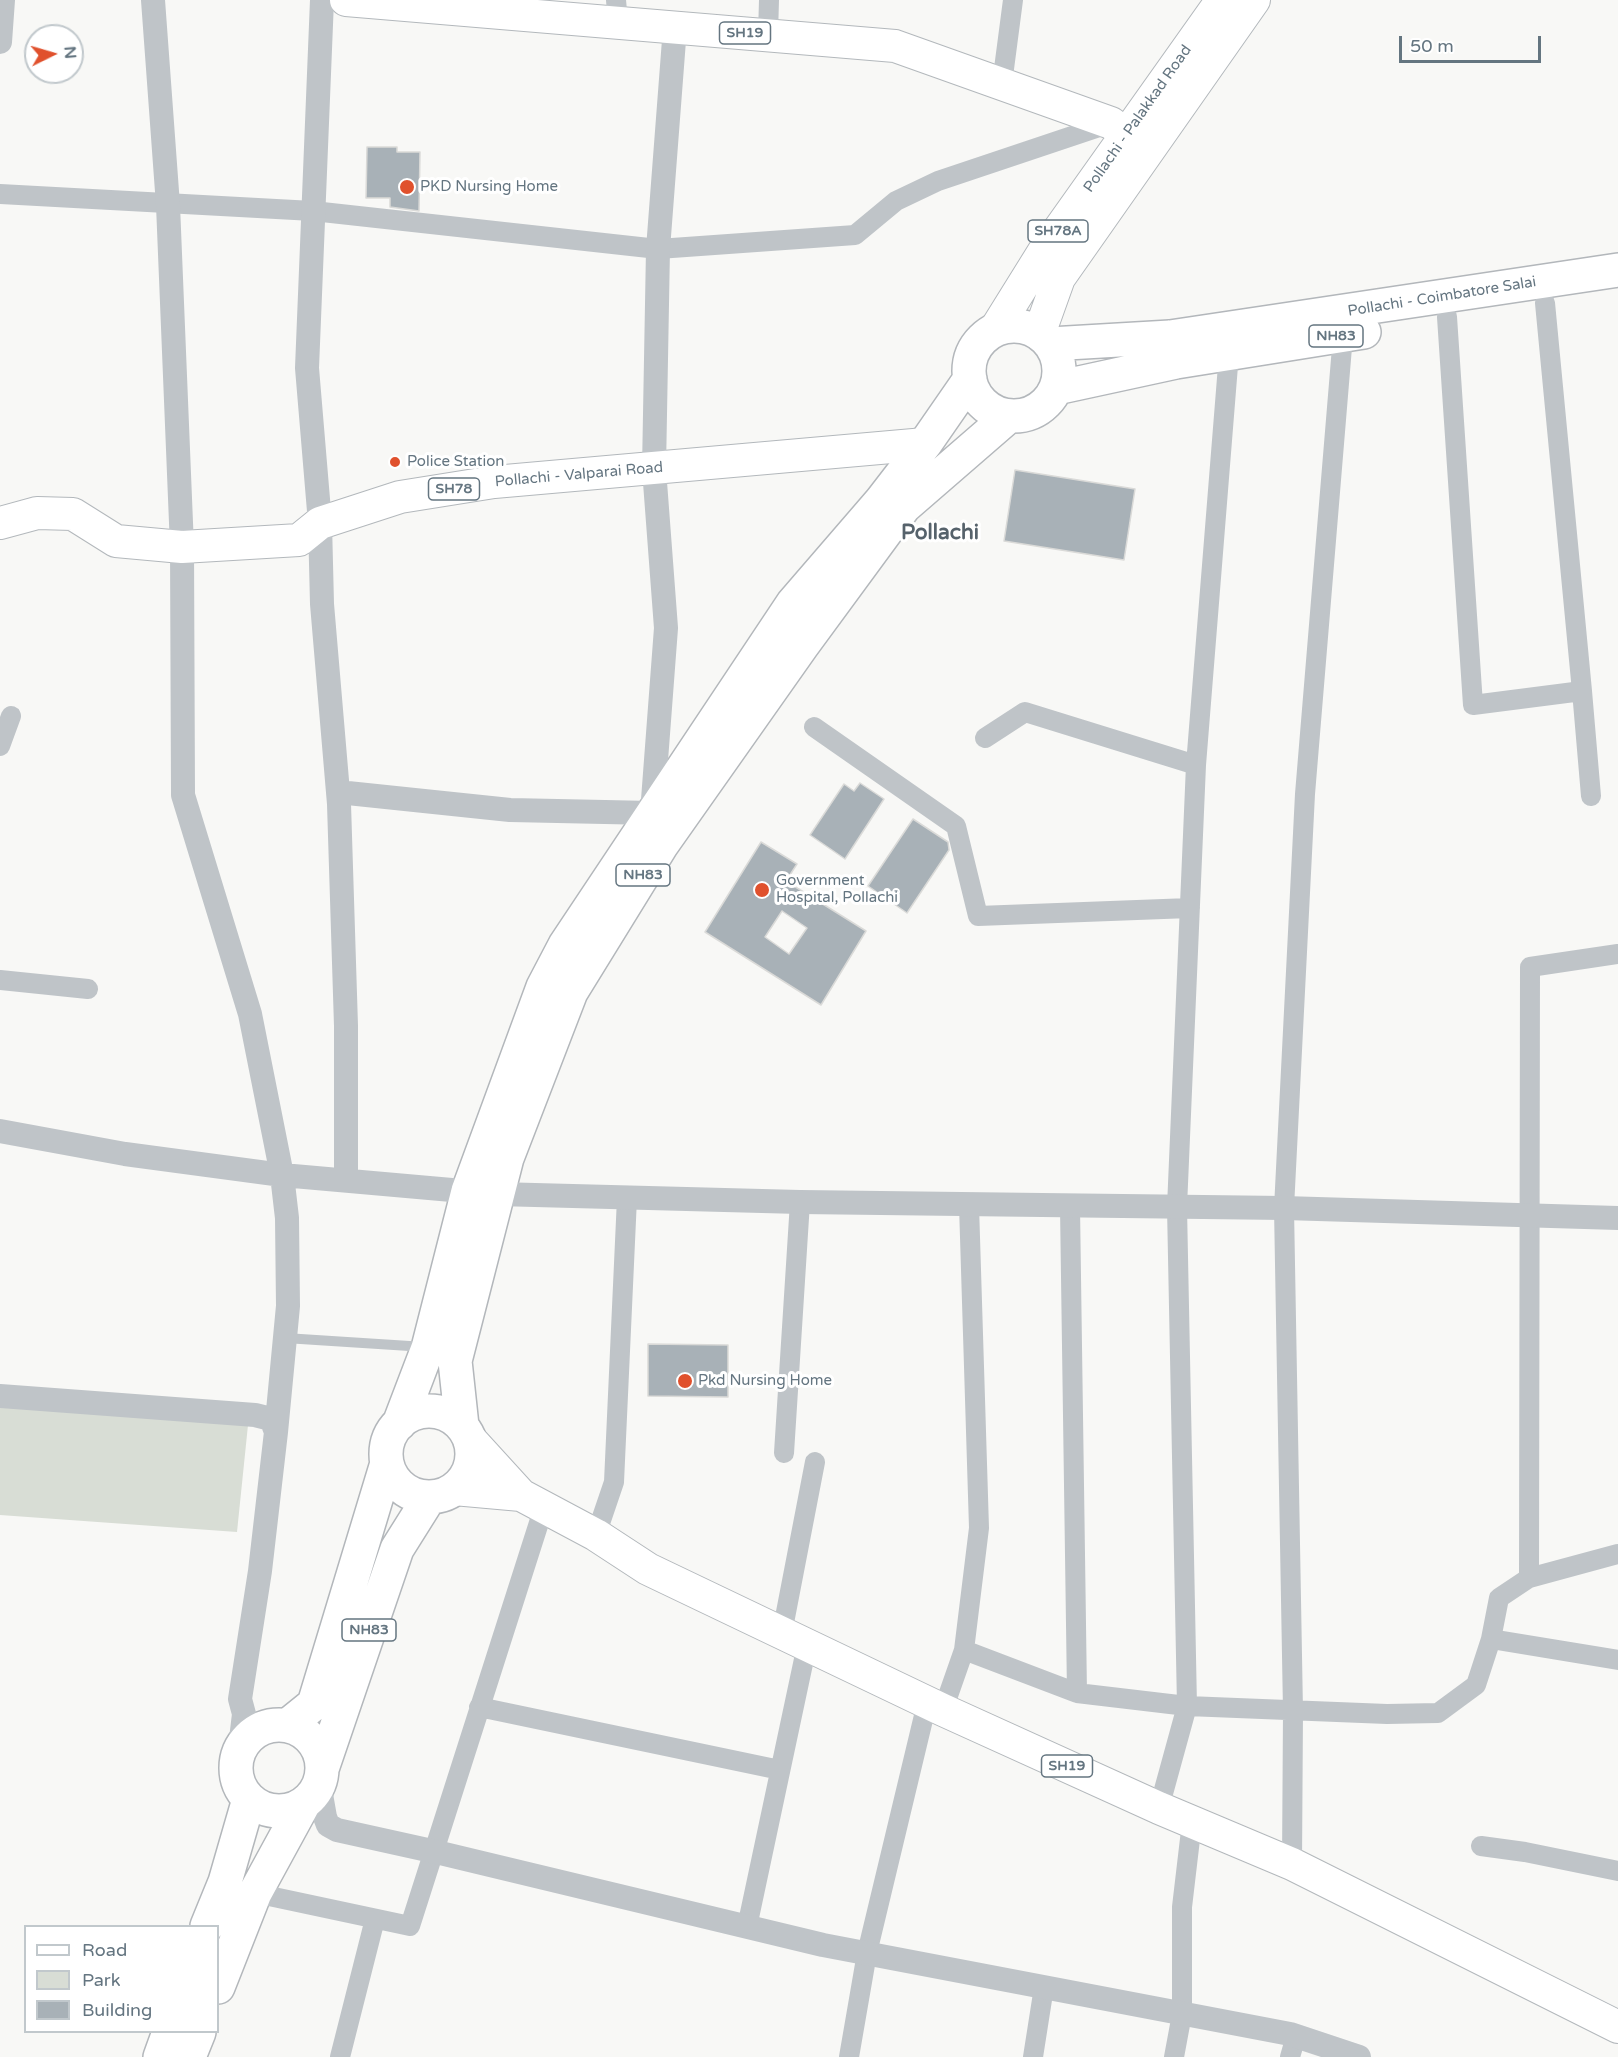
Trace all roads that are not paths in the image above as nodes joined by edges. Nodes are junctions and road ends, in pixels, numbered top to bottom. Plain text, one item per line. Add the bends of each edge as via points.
1 (3, 0) edge
2 (153, 0) edge
3 (322, 0) edge
4 (346, 0) edge
5 (769, 0) edge
6 (1013, 0) edge
7 (1222, 0) edge
8 (1254, 0) edge
9 (617, 11) edge
10 (675, 27) junction
11 (768, 35) junction
12 (0, 42) edge
13 (1002, 84) junction
14 (1119, 129) junction
15 (0, 194) edge
16 (168, 205) junction
17 (313, 211) junction
18 (658, 249) junction
19 (1618, 270) edge
20 (1618, 292) edge
21 (1545, 303) junction
22 (1447, 317) junction
23 (995, 330) junction
24 (1343, 335) junction
25 (1045, 339) junction
26 (1229, 353) junction
27 (970, 379) junction
28 (1056, 388) junction
29 (1009, 416) junction
30 (925, 444) junction
31 (654, 469) junction
32 (0, 523) edge
33 (320, 523) junction
34 (182, 547) junction
35 (1582, 691) junction
36 (11, 716) dead end
37 (814, 727) dead end
38 (985, 738) dead end
39 (0, 746) edge
40 (1196, 765) junction
41 (338, 792) junction
42 (1591, 796) dead end
43 (652, 813) junction
44 (1190, 908) junction
45 (1618, 954) edge
46 (0, 980) edge
47 (88, 989) dead end
48 (0, 1131) edge
49 (282, 1175) junction
50 (346, 1179) junction
51 (482, 1192) junction
52 (627, 1198) junction
53 (800, 1202) junction
54 (969, 1205) junction
55 (1070, 1207) junction
56 (1177, 1207) junction
57 (1284, 1208) junction
58 (1530, 1216) junction
59 (1618, 1218) edge
60 (285, 1338) junction
61 (428, 1348) junction
62 (0, 1396) edge
63 (399, 1424) junction
64 (276, 1432) junction
65 (465, 1432) junction
66 (784, 1453) dead end
67 (815, 1462) dead end
68 (387, 1463) junction
69 (441, 1494) junction
70 (532, 1501) junction
71 (596, 1535) junction
72 (1618, 1554) edge
73 (1529, 1578) junction
74 (794, 1639) junction
75 (1491, 1639) junction
76 (964, 1650) junction
77 (1618, 1660) edge
78 (1077, 1693) junction
79 (935, 1706) junction
80 (1186, 1706) junction
81 (479, 1707) junction
82 (1293, 1711) junction
83 (258, 1729) junction
84 (780, 1770) junction
85 (315, 1795) junction
86 (249, 1799) junction
87 (1159, 1808) junction
88 (1192, 1822) junction
89 (1480, 1846) dead end
90 (432, 1851) junction
91 (1292, 1864) junction
92 (1618, 1870) edge
93 (255, 1893) junction
94 (375, 1919) junction
95 (207, 1925) edge
96 (747, 1927) junction
97 (867, 1953) junction
98 (219, 1984) edge
99 (1044, 1987) junction
100 (1182, 2014) junction
101 (1618, 2027) edge
102 (168, 2033) edge
103 (198, 2033) edge
104 (1293, 2047) edge
105 (160, 2057) edge
106 (189, 2057) edge
107 (340, 2057) edge
108 (849, 2057) edge
109 (1033, 2057) edge
110 (1174, 2057) edge
111 (1359, 2057) edge

1 - 12 street
2 - 16 street
3 - 17 street
4 - 9 main road, SH19
5 - 11 street
6 - 13 street
7 - 14 main road, Pollachi - Palakkad Road / SH78A
8 - 25 main road via 1059,278
9 - 10 main road, SH19
10 - 11 main road, SH19
10 - 18 street
11 - 13 main road, SH19 via 894,46
13 - 14 main road, SH19
14 - 18 street via 938,181 896,201 855,235
14 - 23 main road, Pollachi - Palakkad Road / SH78A
15 - 16 street
16 - 17 street
16 - 34 street
17 - 18 street
17 - 33 street via 307,368
18 - 31 street
19 - 25 highway, Pollachi - Coimbatore Salai / NH83 via 1170,338
20 - 21 highway, Pollachi - Coimbatore Salai / NH83
21 - 22 highway, Pollachi - Coimbatore Salai / NH83
21 - 35 street
22 - 24 highway, Pollachi - Coimbatore Salai / NH83
22 - 35 street via 1473,705
23 - 25 highway, Pollachi - Coimbatore Salai / NH83 via 1026,327
23 - 27 highway, NH83 via 974,351
24 - 26 highway, Pollachi - Coimbatore Salai / NH83
24 - 57 street via 1305,794
25 - 28 highway via 1057,358
26 - 28 highway, Pollachi - Coimbatore Salai / NH83
26 - 40 street
27 - 29 highway via 983,404
27 - 30 highway, NH83
28 - 29 highway, NH83 via 1037,411
29 - 51 highway, NH83 via 904,507 661,846 570,992 507,1158
30 - 31 main road, Pollachi - Valparai Road / SH78
30 - 43 highway, NH83 via 793,603
31 - 33 main road, Pollachi - Valparai Road / SH78 via 494,482 400,497
31 - 43 street via 666,628
32 - 34 main road, Pollachi - Valparai Road / SH78 via 37,513 73,514 116,541
33 - 34 main road, Pollachi - Valparai Road / SH78 via 299,540
33 - 41 street via 322,604
34 - 49 street via 183,795 250,1014
35 - 42 street
36 - 39 street
37 - 44 street via 956,826 978,916
38 - 40 street via 1025,712
40 - 44 street
41 - 43 street via 510,810
41 - 50 street via 346,1026
43 - 51 highway, NH83 via 565,945 543,987
44 - 56 street
45 - 58 street via 1530,967
46 - 47 street
48 - 49 street via 125,1154
49 - 50 street
49 - 60 street via 287,1218
50 - 51 street
51 - 52 street
51 - 61 highway, NH83
51 - 65 highway, NH83 via 455,1361
52 - 53 street
52 - 71 street via 614,1482
53 - 54 street
53 - 66 street
54 - 55 street
54 - 76 street via 979,1528
55 - 56 street
55 - 78 street
56 - 57 street
56 - 80 street
57 - 58 street
57 - 82 street
58 - 59 street
58 - 73 street
60 - 61 lane
60 - 64 street
61 - 63 highway, NH83
62 - 64 street via 255,1415 271,1419
63 - 65 highway via 411,1416 438,1412
63 - 68 highway, NH83 via 387,1449
64 - 83 street via 240,1699
65 - 69 highway, NH83 via 472,1452 470,1466 465,1478
65 - 70 main road, SH19
67 - 74 street
68 - 69 highway via 402,1488 415,1495
68 - 83 highway, NH83 via 314,1704
69 - 70 main road
69 - 85 highway, NH83 via 397,1549
70 - 71 main road, SH19
70 - 81 street
71 - 74 main road, SH19 via 648,1569
72 - 73 street
73 - 75 street via 1499,1598
74 - 79 main road, SH19
74 - 84 street
75 - 77 street
75 - 82 street via 1476,1685 1438,1713
76 - 78 street
76 - 79 street
78 - 80 street
79 - 87 main road, SH19
79 - 97 street
80 - 82 street
80 - 87 street
81 - 84 street
81 - 90 street
82 - 91 street
83 - 85 highway via 302,1731 313,1741 320,1754
83 - 86 highway via 236,1761 236,1775
84 - 96 street
85 - 86 highway via 288,1810 274,1811
85 - 90 street via 328,1825 338,1830
85 - 93 highway, NH83
86 - 95 highway via 225,1882
87 - 88 main road, SH19
88 - 91 main road, SH19
88 - 100 street via 1182,1907
89 - 92 street
90 - 94 street via 410,1926
90 - 96 street
91 - 101 main road, SH19
93 - 94 street
93 - 98 highway, NH83
94 - 107 street
96 - 97 street
97 - 99 street
97 - 108 street
99 - 100 street
99 - 109 street
100 - 104 street
100 - 110 street
102 - 105 highway
103 - 106 highway
104 - 111 street

